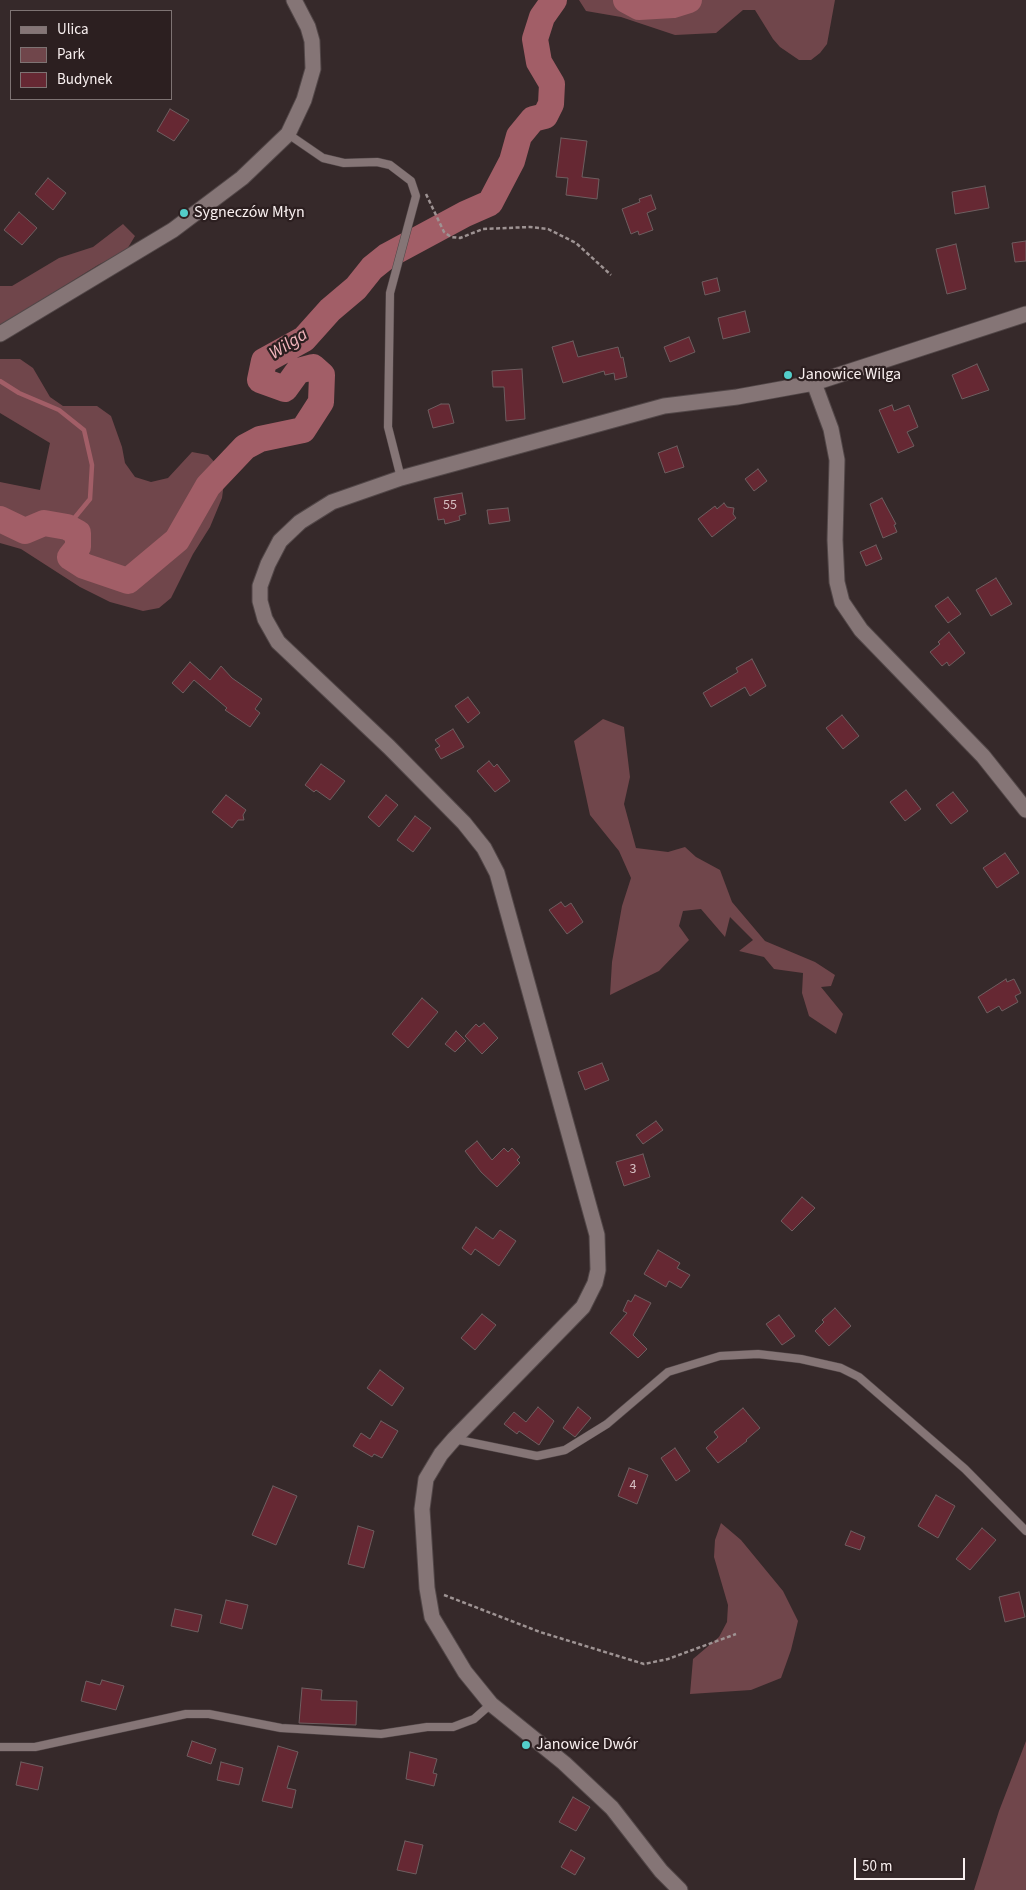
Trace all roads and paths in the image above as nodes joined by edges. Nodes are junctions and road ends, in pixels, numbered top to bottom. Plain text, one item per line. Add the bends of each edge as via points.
1 (294, 0) edge
2 (288, 134) junction
3 (440, 222) dead end
4 (611, 275) dead end
5 (1026, 314) edge
6 (0, 334) edge
7 (814, 383) junction
8 (401, 478) junction
9 (1026, 810) edge
10 (454, 1439) junction
11 (1026, 1531) edge
12 (427, 1588) junction
13 (736, 1634) dead end
14 (491, 1704) junction
15 (0, 1748) edge
16 (680, 1890) edge

1 - 2 street via 312,41 313,69 304,100
2 - 6 street via 242,178 173,230
2 - 8 lane via 322,158 344,163 390,165 411,181 416,196 390,293 388,427
3 - 4 path via 444,232 460,238 483,229 548,229 576,243
5 - 7 street
7 - 8 street via 664,406
7 - 9 street via 831,429 837,460 835,540 837,582 842,602 891,664 983,756
8 - 10 street via 332,502 300,522 280,541 268,564 260,586 260,601 278,642 389,747 464,823 484,848 497,873 598,1235 598,1270 583,1307
10 - 11 lane via 537,1456 565,1450 607,1424 668,1372 720,1356 758,1354 801,1359 841,1368 859,1377 965,1469
10 - 12 street via 426,1479 422,1509
12 - 13 path via 478,1610 644,1664 668,1659
12 - 14 street via 432,1616 445,1642
14 - 15 lane via 474,1719 453,1728 381,1734 282,1728 209,1714 186,1714 35,1747
14 - 16 street via 564,1763 612,1808

